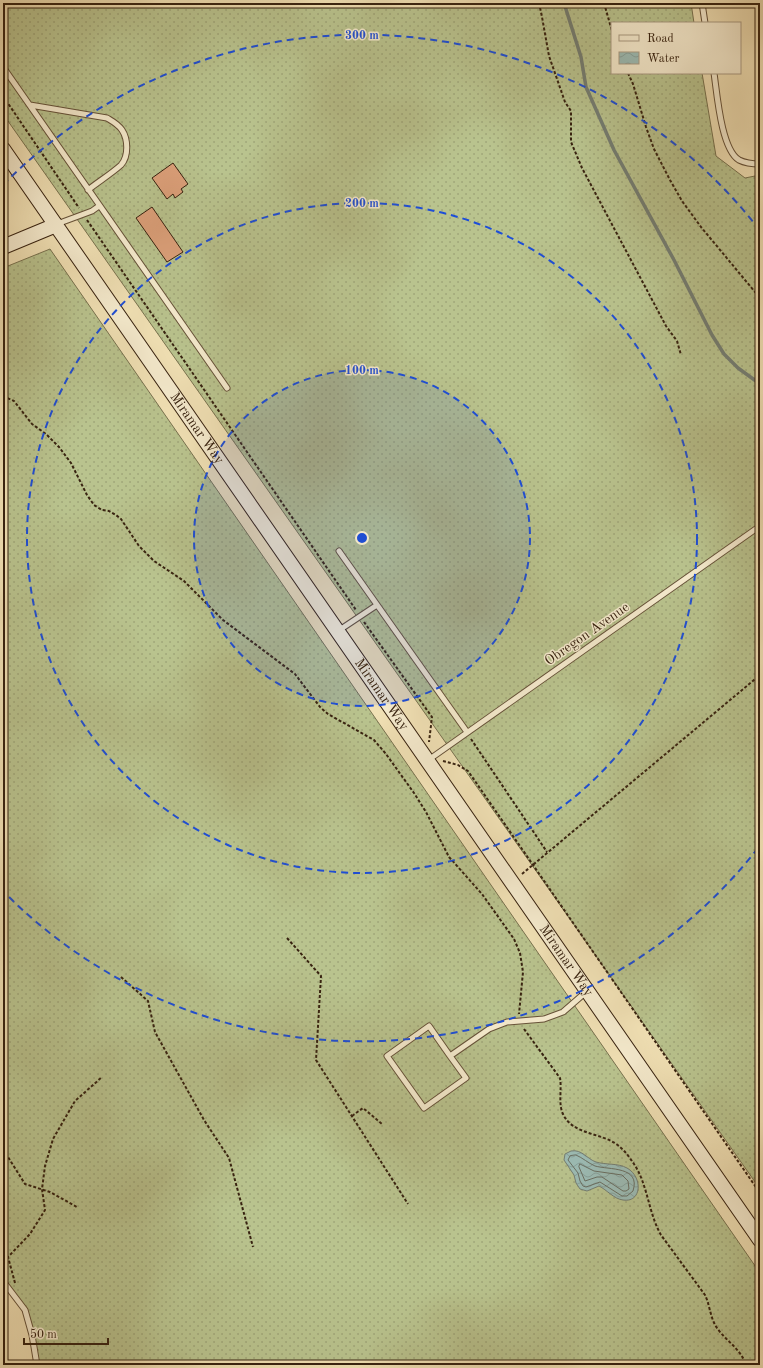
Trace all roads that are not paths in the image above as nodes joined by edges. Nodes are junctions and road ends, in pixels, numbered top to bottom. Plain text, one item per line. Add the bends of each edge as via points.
1 (702, 3) edge
2 (705, 22) edge
3 (3, 67) edge
4 (714, 74) edge
5 (30, 105) junction
6 (3, 149) edge
7 (760, 164) edge
8 (88, 190) junction
9 (99, 206) junction
10 (56, 225) junction
11 (3, 247) edge
12 (227, 388) dead end
13 (760, 526) edge
14 (339, 551) dead end
15 (377, 605) junction
16 (338, 631) junction
17 (467, 732) junction
18 (431, 758) junction
19 (587, 991) junction
20 (450, 1056) junction
21 (760, 1240) edge
22 (3, 1281) edge
23 (36, 1365) edge

1 - 2 lane
3 - 5 lane
4 - 7 lane via 728,148 738,159
5 - 8 lane
5 - 8 lane via 107,118 121,129 127,147 122,164
6 - 10 street, Miramar Way
8 - 9 lane
9 - 10 lane via 84,215
9 - 12 lane
10 - 11 street
10 - 16 street, Miramar Way
13 - 17 lane, Obregon Avenue
14 - 15 lane
15 - 16 lane
15 - 17 lane
16 - 18 street, Miramar Way
17 - 18 lane, Obregon Avenue
18 - 19 street, Miramar Way via 511,882
19 - 20 lane via 563,1012 544,1019 507,1022 489,1029
19 - 21 street, Miramar Way
20 - 20 lane via 430,1026 387,1056 424,1108 466,1078
22 - 23 lane via 25,1310

